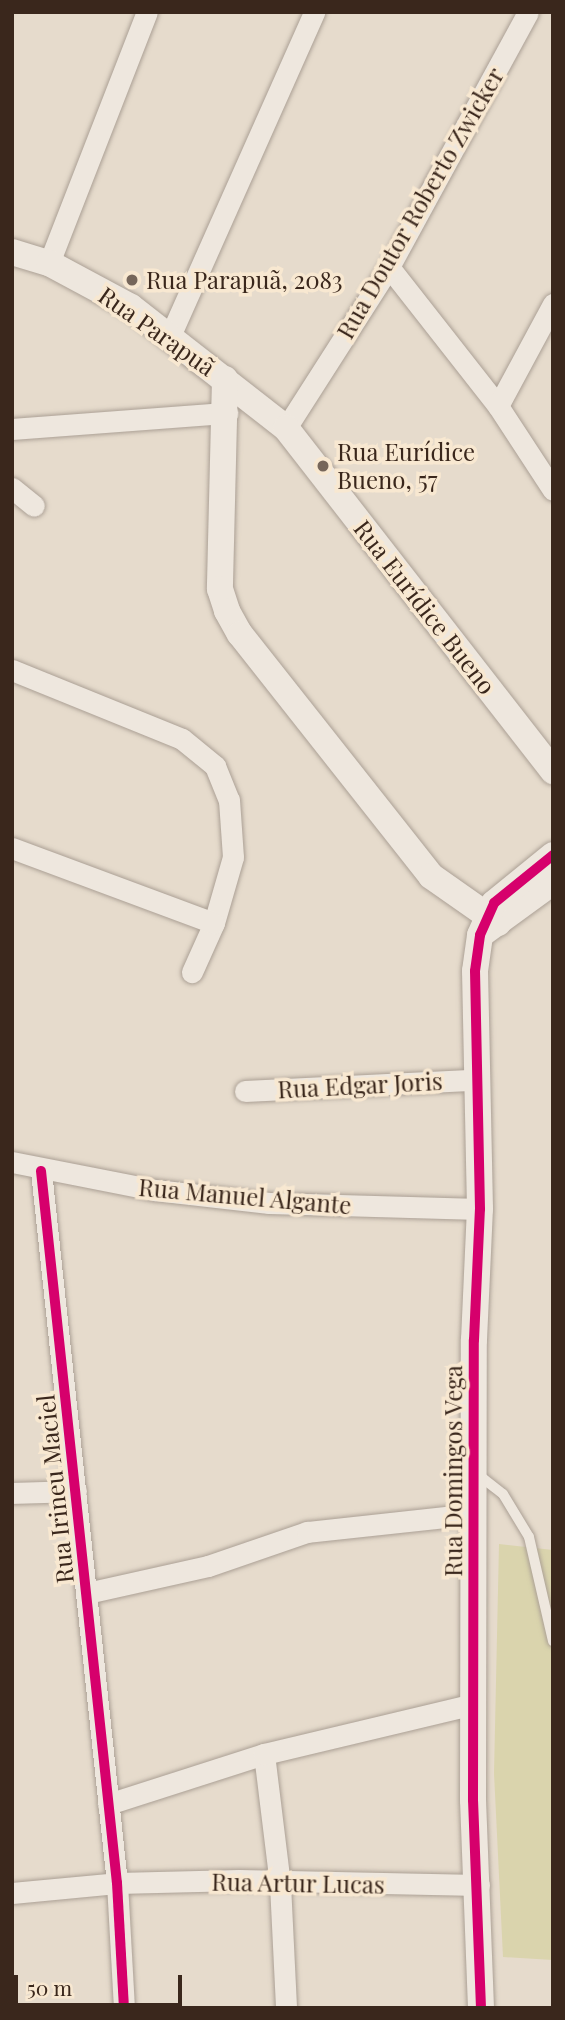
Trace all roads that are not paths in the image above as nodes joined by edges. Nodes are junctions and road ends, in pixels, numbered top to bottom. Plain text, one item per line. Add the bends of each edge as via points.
1 (147, 12) edge
2 (314, 12) edge
3 (528, 12) edge
4 (12, 252) edge
5 (49, 263) junction
6 (389, 267) junction
7 (553, 304) edge
8 (170, 336) junction
9 (225, 379) junction
10 (498, 406) junction
11 (227, 413) junction
12 (12, 429) edge
13 (292, 435) junction
14 (12, 488) edge
15 (553, 490) edge
16 (34, 506) dead end
17 (12, 670) edge
18 (553, 771) edge
19 (12, 848) edge
20 (553, 855) edge
21 (553, 882) edge
22 (214, 923) junction
23 (488, 925) junction
24 (192, 972) dead end
25 (474, 1080) junction
26 (245, 1091) dead end
27 (12, 1161) edge
28 (41, 1171) junction
29 (481, 1209) junction
30 (474, 1471) junction
31 (76, 1491) junction
32 (12, 1493) edge
33 (474, 1514) junction
34 (87, 1593) junction
35 (553, 1641) edge
36 (474, 1704) junction
37 (264, 1754) junction
38 (108, 1804) junction
39 (117, 1883) junction
40 (280, 1884) junction
41 (480, 1885) junction
42 (12, 1893) edge
43 (124, 2008) edge
44 (286, 2008) edge
45 (481, 2008) edge

1 - 5 street
2 - 8 street
3 - 6 street, Rua Doutor Roberto Zwicker
4 - 5 street, Rua Parapuã
5 - 8 street, Rua Parapuã via 131,307
6 - 10 street
6 - 13 street, Rua Doutor Roberto Zwicker
7 - 10 street
8 - 9 street, Rua Parapuã
9 - 11 street
9 - 13 street, Rua Eurídice Bueno
10 - 15 street
11 - 12 street
11 - 13 street, Rua Eurídice Bueno via 260,419
11 - 23 street via 220,589 227,611 431,876
13 - 18 street, Rua Eurídice Bueno
14 - 16 street
17 - 22 street via 182,739 215,766 229,800 233,857
19 - 22 street
20 - 23 street via 509,887
21 - 23 street
22 - 24 street
23 - 25 street, Rua Domingos Vega via 475,971
25 - 26 street, Rua Edgar Joris
25 - 29 street, Rua Domingos Vega
27 - 28 street, Rua Manuel Algante
28 - 29 street, Rua Manuel Algante via 269,1203
28 - 31 street, Rua Irineu Maciel
29 - 30 street, Rua Domingos Vega via 474,1317
30 - 33 street, Rua Domingos Vega
30 - 35 lane via 503,1494 529,1537
31 - 32 street
31 - 34 street, Rua Irineu Maciel
33 - 34 street via 307,1532 208,1566
33 - 36 street, Rua Domingos Vega
34 - 38 street, Rua Irineu Maciel
36 - 37 street
36 - 41 street, Rua Domingos Vega via 473,1800
37 - 38 street
37 - 40 street
38 - 39 street, Rua Irineu Maciel
39 - 40 street, Rua Artur Lucas via 239,1880
39 - 42 street, Rua Artur Lucas
39 - 43 street, Rua Irineu Maciel
40 - 41 street, Rua Artur Lucas
40 - 44 street
41 - 45 street, Rua Domingos Vega

